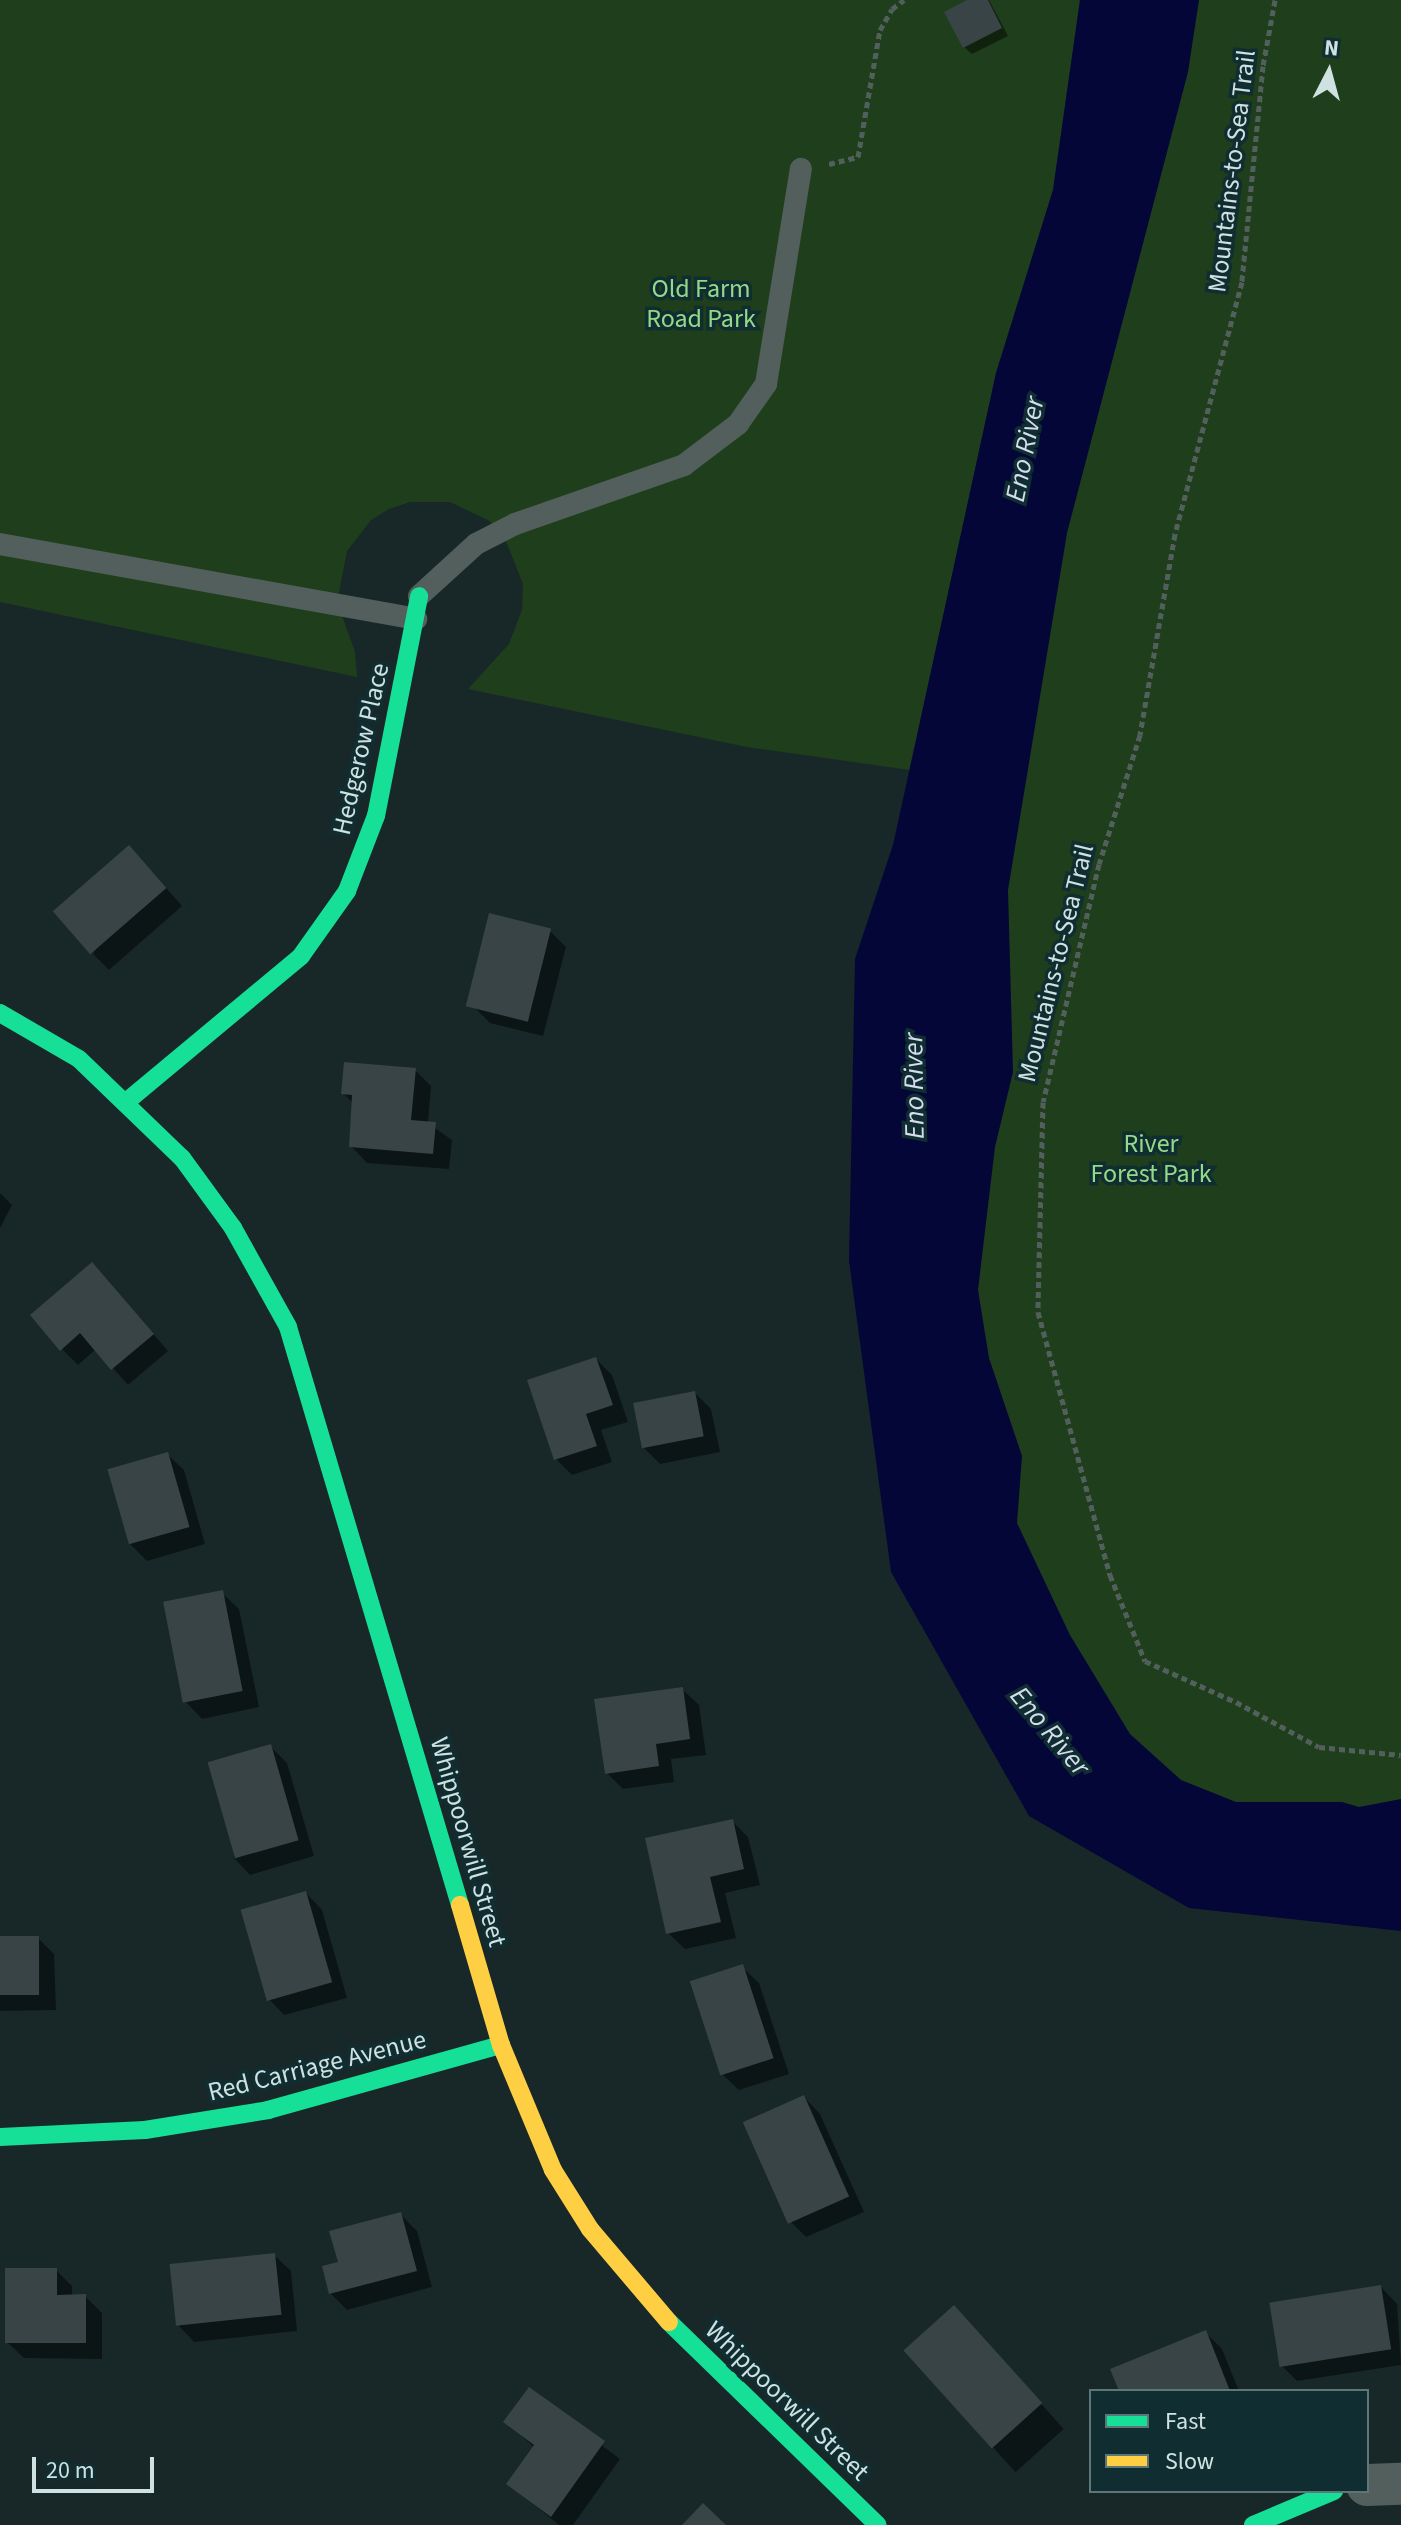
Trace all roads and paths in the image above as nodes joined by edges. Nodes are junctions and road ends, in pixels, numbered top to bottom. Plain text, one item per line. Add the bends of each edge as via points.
1 (904, 0) edge
2 (1275, 0) edge
3 (801, 169) joint
4 (0, 544) edge
5 (419, 596) joint
6 (416, 619) junction
7 (0, 1013) edge
8 (126, 1102) junction
9 (1401, 1755) edge
10 (501, 2045) junction
11 (0, 2137) edge
12 (1401, 2484) edge
13 (1369, 2485) edge
14 (1329, 2493) edge
15 (878, 2525) edge
16 (1253, 2525) edge

1 - 3 path via 880,30 858,157
2 - 9 path, Mountains-to-Sea Trail via 1263,66 1242,282 1175,534 1140,735 1099,864 1043,1102 1038,1312 1110,1575 1145,1661 1319,1747
3 - 5 lane via 766,384 738,424 684,465 515,524 476,544
4 - 6 lane
5 - 6 street, Hedgerow Place
6 - 8 street, Hedgerow Place via 376,816 347,891 301,956
7 - 8 street, Whippoorwill Street via 79,1059
8 - 10 street, Whippoorwill Street via 182,1158 233,1228 288,1327
10 - 11 street, Red Carriage Avenue via 268,2110 145,2130
10 - 15 street, Whippoorwill Street via 553,2170 590,2229 653,2307
12 - 13 street
14 - 16 street

